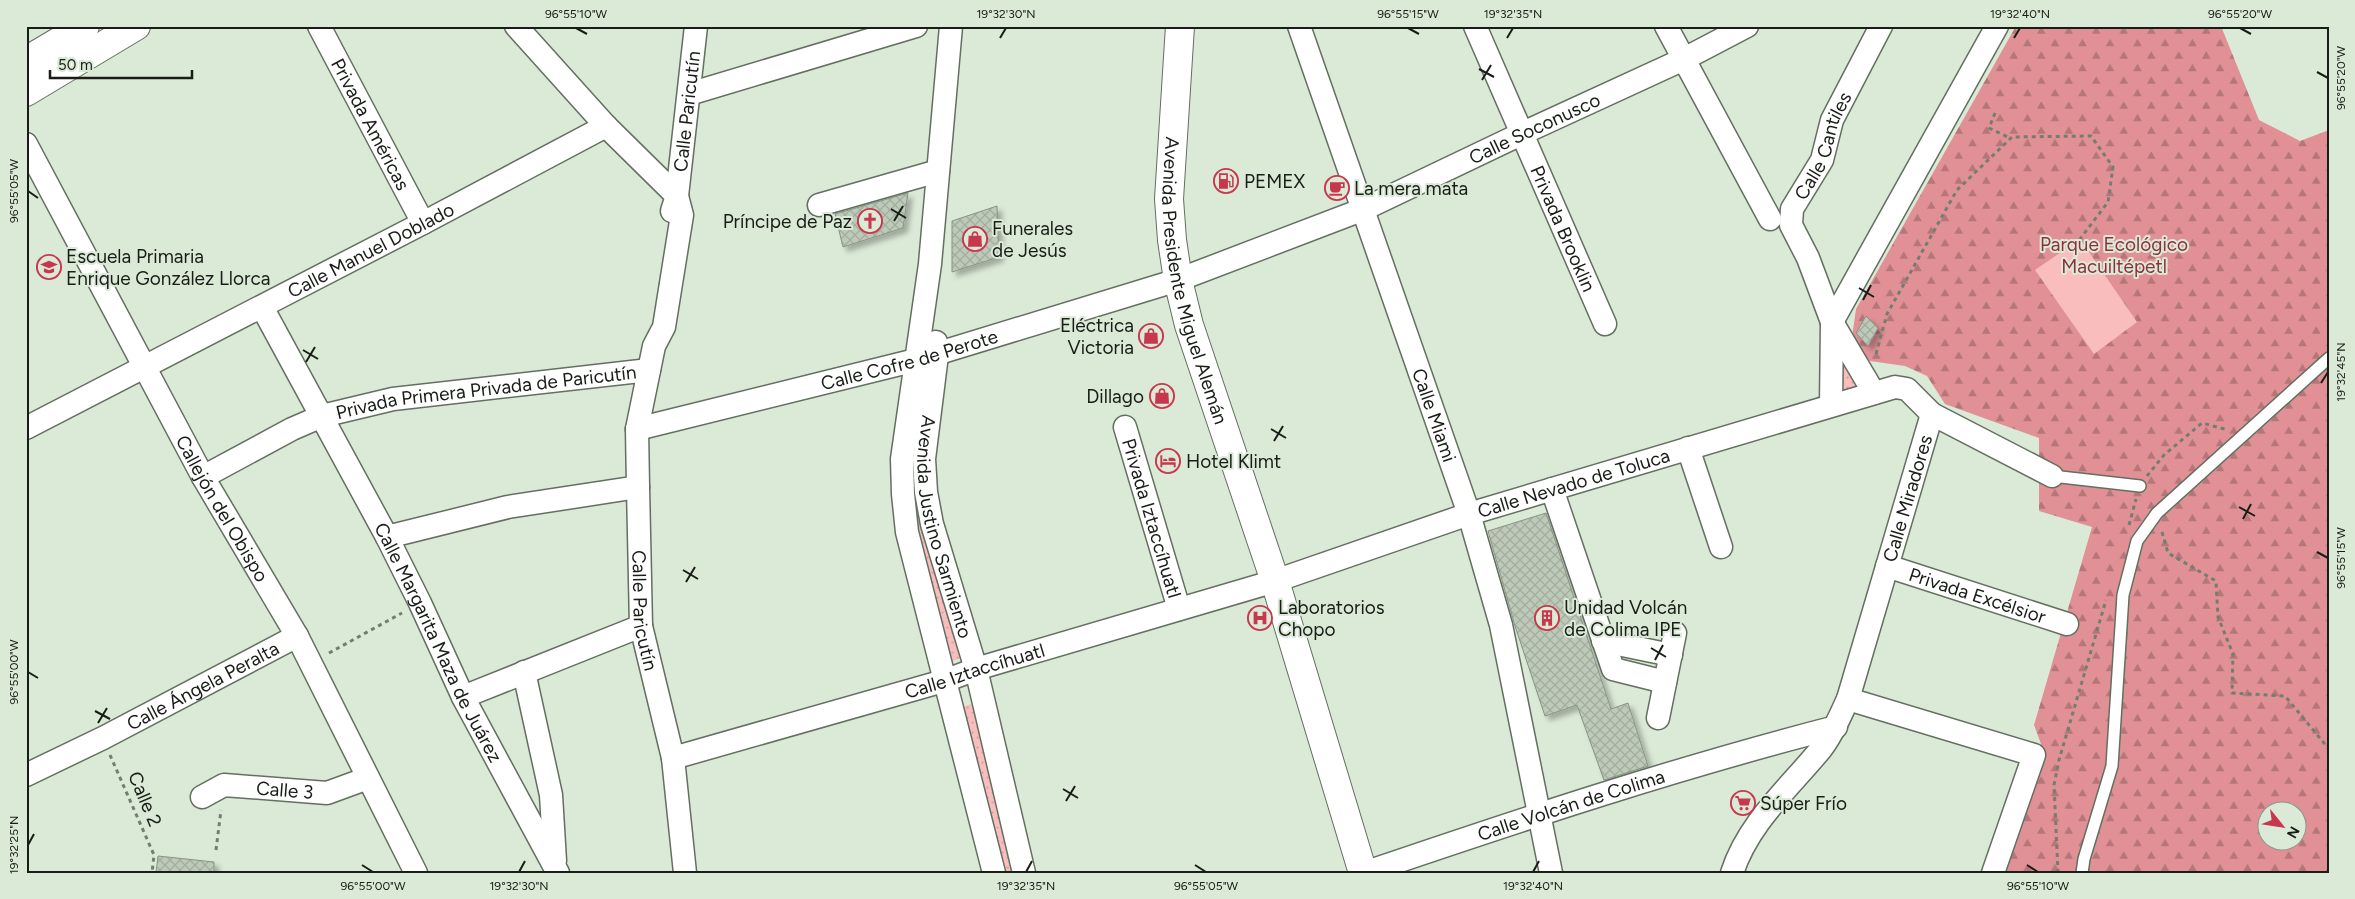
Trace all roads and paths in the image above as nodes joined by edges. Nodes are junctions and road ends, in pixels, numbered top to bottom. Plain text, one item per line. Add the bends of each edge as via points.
1 (85, 26) edge
2 (136, 26) edge
3 (319, 26) edge
4 (516, 26) edge
5 (696, 26) edge
6 (916, 26) edge
7 (952, 26) edge
8 (1180, 26) edge
9 (1299, 26) edge
10 (1475, 26) edge
11 (1666, 26) edge
12 (1748, 26) edge
13 (1881, 26) edge
14 (1997, 26) edge
15 (31, 55) edge
16 (1684, 59) junction
17 (26, 92) edge
18 (689, 94) junction
19 (1995, 113) dead end
20 (606, 126) junction
21 (1522, 133) junction
22 (2010, 138) junction
23 (26, 144) edge
24 (938, 171) junction
25 (677, 196) junction
26 (819, 205) dead end
27 (1364, 209) junction
28 (1770, 219) dead end
29 (423, 223) junction
30 (2080, 239) dead end
31 (1178, 280) junction
32 (262, 307) junction
33 (1832, 322) junction
34 (1605, 324) dead end
35 (926, 357) junction
36 (2329, 358) edge
37 (146, 366) junction
38 (649, 370) junction
39 (1874, 392) junction
40 (1831, 406) junction
41 (1932, 414) junction
42 (322, 416) junction
43 (1126, 427) dead end
44 (26, 428) edge
45 (637, 429) junction
46 (1688, 448) junction
47 (2052, 476) joint
48 (203, 477) junction
49 (2140, 486) dead end
50 (638, 487) junction
51 (1552, 489) junction
52 (2157, 513) junction
53 (1469, 514) junction
54 (387, 537) junction
55 (1721, 547) dead end
56 (1887, 566) junction
57 (1275, 580) junction
58 (420, 603) junction
59 (1178, 609) junction
60 (2067, 624) dead end
61 (641, 626) junction
62 (1675, 633) dead end
63 (297, 636) junction
64 (1603, 641) junction
65 (1671, 655) junction
66 (312, 662) junction
67 (976, 669) junction
68 (524, 672) junction
69 (947, 680) junction
70 (1665, 682) junction
71 (463, 697) junction
72 (1848, 699) junction
73 (1658, 718) dead end
74 (1836, 727) junction
75 (103, 738) junction
76 (1779, 742) junction
77 (2329, 749) edge
78 (673, 758) junction
79 (26, 775) edge
80 (1795, 777) junction
81 (368, 778) junction
82 (224, 785) junction
83 (202, 797) dead end
84 (1540, 813) junction
85 (216, 850) dead end
86 (556, 870) edge
87 (1733, 872) edge
88 (152, 873) edge
89 (416, 873) edge
90 (685, 873) edge
91 (994, 873) edge
92 (1024, 873) edge
93 (1363, 873) edge
94 (1536, 873) edge
95 (1551, 873) edge
96 (1993, 873) edge
97 (2082, 873) edge

1 - 15 main road
2 - 17 main road
3 - 29 street, Privada Américas
4 - 20 street
5 - 18 street, Calle Paricutín
6 - 18 street
7 - 24 street, Avenida Justino Sarmiento
8 - 31 main road, Avenida Presidente Miguel Alemán via 1169,199
9 - 27 street, Calle Miami
10 - 21 street, Privada Brooklin
11 - 16 street
12 - 16 street, Calle Soconusco
13 - 33 street, Calle Cantiles via 1832,120 1822,160 1792,209 1791,225 1808,258
14 - 33 street
16 - 21 street, Calle Soconusco
16 - 28 street
18 - 25 street, Calle Paricutín
19 - 22 path via 1989,128
20 - 25 street
20 - 29 street, Calle Manuel Doblado
21 - 27 street, Calle Soconusco
21 - 34 street, Privada Brooklin
22 - 30 path via 2091,136 2113,167 2108,202
22 - 39 path via 1957,190 1887,314 1876,354
23 - 37 street, Callejón del Obispo
24 - 26 street
24 - 35 street, Avenida Justino Sarmiento
25 - 38 street, Calle Paricutín via 682,215 664,327 654,346
27 - 31 street, Calle Soconusco
27 - 53 street, Calle Miami
29 - 32 street, Calle Manuel Doblado
31 - 35 street, Calle Cofre de Perote
31 - 57 main road, Avenida Presidente Miguel Alemán via 1189,325
32 - 37 street, Calle Manuel Doblado
32 - 42 street, Calle Margarita Maza de Juárez
33 - 39 street
33 - 40 street
35 - 45 street, Calle Cofre de Perote
35 - 67 street, Avenida Justino Sarmiento via 926,492 932,524
35 - 69 street, Avenida Justino Sarmiento via 902,459 903,494 907,532
36 - 52 lane
37 - 44 street, Calle Manuel Doblado
37 - 48 street, Callejón del Obispo
38 - 42 street, Privada Primera Privada de Paricutín via 393,399
38 - 45 street, Calle Paricutín
39 - 40 street, Calle Nevado de Toluca
39 - 41 street, Calle Miradores via 1907,388
40 - 46 street, Calle Nevado de Toluca
41 - 47 street
41 - 56 street, Calle Miradores
42 - 48 street
42 - 54 street, Calle Margarita Maza de Juárez
43 - 59 street, Privada Iztaccíhuatl
45 - 50 street, Calle Paricutín
46 - 51 street, Calle Nevado de Toluca
46 - 55 street
47 - 49 lane
48 - 63 street, Callejón del Obispo
50 - 54 street via 508,507
50 - 61 street, Calle Paricutín
51 - 53 street, Calle Nevado de Toluca
51 - 64 street
52 - 77 path via 2168,553 2216,581 2218,617 2233,654 2232,693 2285,696
52 - 97 lane via 2137,541 2123,595 2112,766
53 - 57 street, Calle Nevado de Toluca
53 - 84 street, Calle Miami via 1501,624
54 - 58 street, Calle Margarita Maza de Juárez
56 - 60 street, Privada Excélsior
56 - 72 street, Calle Miradores
57 - 59 street, Calle Iztaccíhuatl
57 - 93 main road, Avenida Presidente Miguel Alemán
58 - 66 path
58 - 71 street, Calle Margarita Maza de Juárez
59 - 67 street, Calle Iztaccíhuatl
61 - 68 street
61 - 78 street, Calle Paricutín
62 - 65 street
63 - 66 street, Callejón del Obispo
63 - 75 street, Calle Ángela Peralta
64 - 65 street
64 - 70 street via 1613,670
65 - 70 street
66 - 81 street, Callejón del Obispo
67 - 69 street, Calle Iztaccíhuatl
67 - 92 street, Avenida Justino Sarmiento
68 - 71 street
68 - 86 street, Calle Margarita Maza de Juárez via 551,795
69 - 78 street, Calle Iztaccíhuatl
69 - 91 street, Avenida Justino Sarmiento
70 - 73 street
71 - 86 street, Calle Margarita Maza de Juárez
72 - 74 street, Calle Miradores
72 - 96 street via 2034,756
74 - 76 street, Calle Volcán de Colima
74 - 80 street, Calle Miradores
75 - 79 street, Calle Ángela Peralta
75 - 88 path, Calle 2 via 154,855
76 - 80 street
76 - 84 street, Calle Volcán de Colima
78 - 90 street, Calle Paricutín
80 - 87 street, Calle Miradores via 1773,801 1746,843
81 - 82 street, Calle 3 via 327,793
81 - 89 street, Callejón del Obispo
82 - 83 street
82 - 85 path
84 - 93 street, Calle Volcán de Colima
84 - 94 street, Calle Miami
84 - 95 street, Calle Miami

